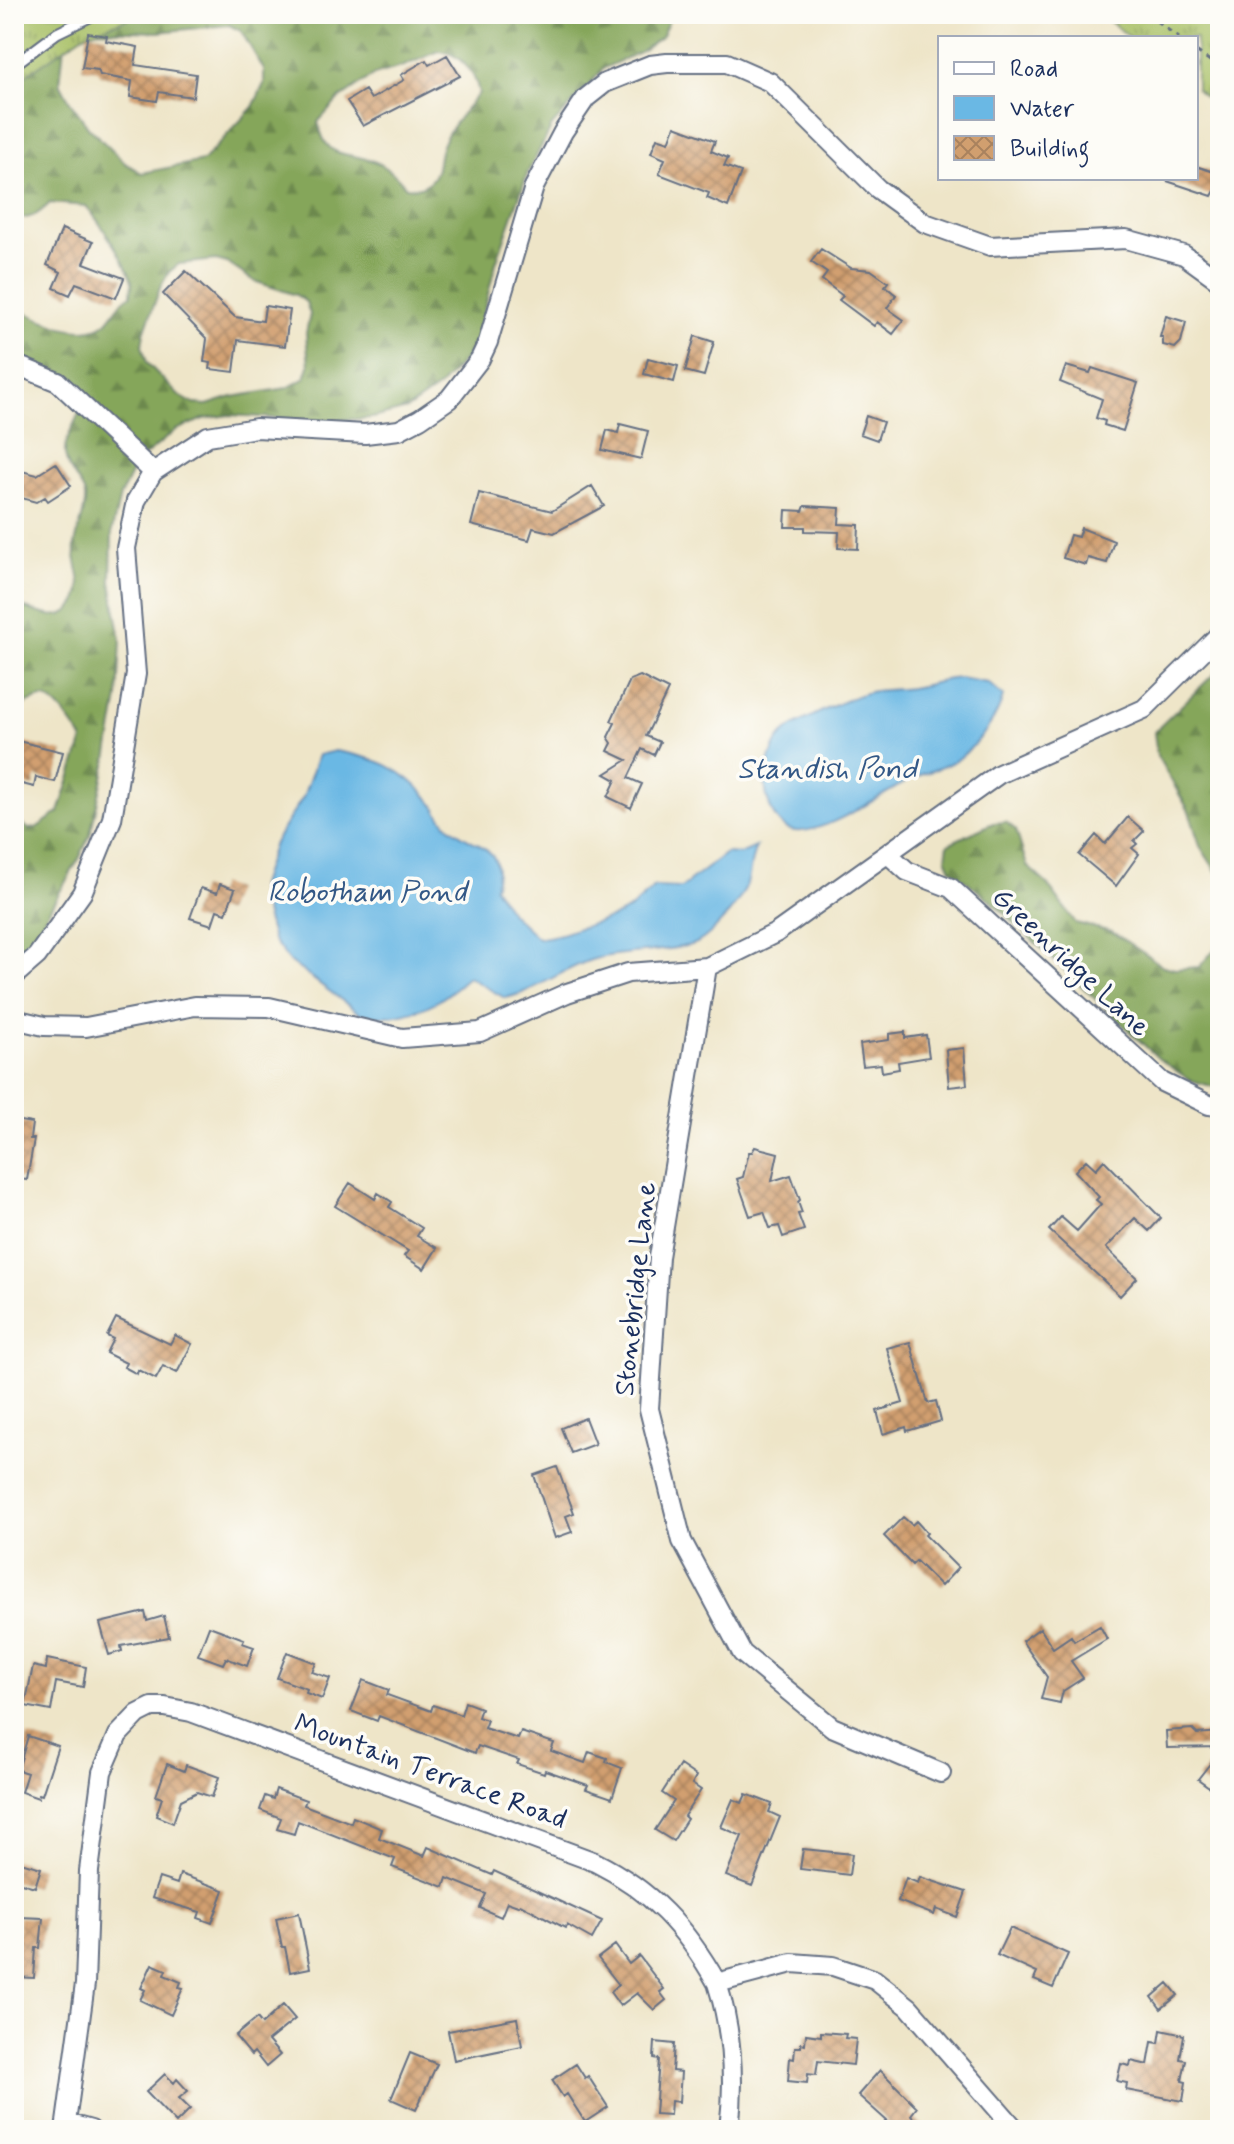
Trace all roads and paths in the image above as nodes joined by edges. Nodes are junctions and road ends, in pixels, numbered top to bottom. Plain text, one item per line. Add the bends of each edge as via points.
1 (96, 14) edge
2 (1147, 14) edge
3 (1176, 36) edge
4 (1198, 52) edge
5 (14, 65) edge
6 (1220, 68) edge
7 (1220, 281) edge
8 (14, 364) edge
9 (153, 472) junction
10 (1220, 634) edge
11 (888, 854) junction
12 (707, 967) junction
13 (14, 976) edge
14 (14, 1019) edge
15 (1220, 1106) edge
16 (941, 1773) dead end
17 (717, 1983) junction
18 (66, 2126) edge
19 (91, 2130) edge
20 (729, 2130) edge
21 (1016, 2130) edge

1 - 5 lane via 57,33
2 - 3 path
4 - 6 path
7 - 9 street via 1184,255 1126,239 990,246 925,223 878,189 770,82 727,63 650,65 605,83 586,98 553,147 534,187 488,342 449,399 399,430 365,434 256,428 208,436
8 - 9 street via 58,382
9 - 13 street via 136,501 126,548 136,674 112,819 82,893 37,956
10 - 11 street via 1144,709 999,774
11 - 12 street via 776,933
11 - 15 street, Greenridge Lane via 907,871 951,888 1162,1082
12 - 14 street via 628,973 567,993 480,1032 402,1038 269,1007 195,1006 86,1027
12 - 16 street, Stonebridge Lane via 659,1257 649,1409 682,1541 742,1653 832,1727
17 - 18 street, Mountain Terrace Road via 658,1903 620,1874 191,1712 152,1707 127,1723 102,1772 89,1871 85,1984
17 - 20 street via 729,2043
17 - 21 street via 792,1963 833,1966 875,1980 909,2007
18 - 19 street

